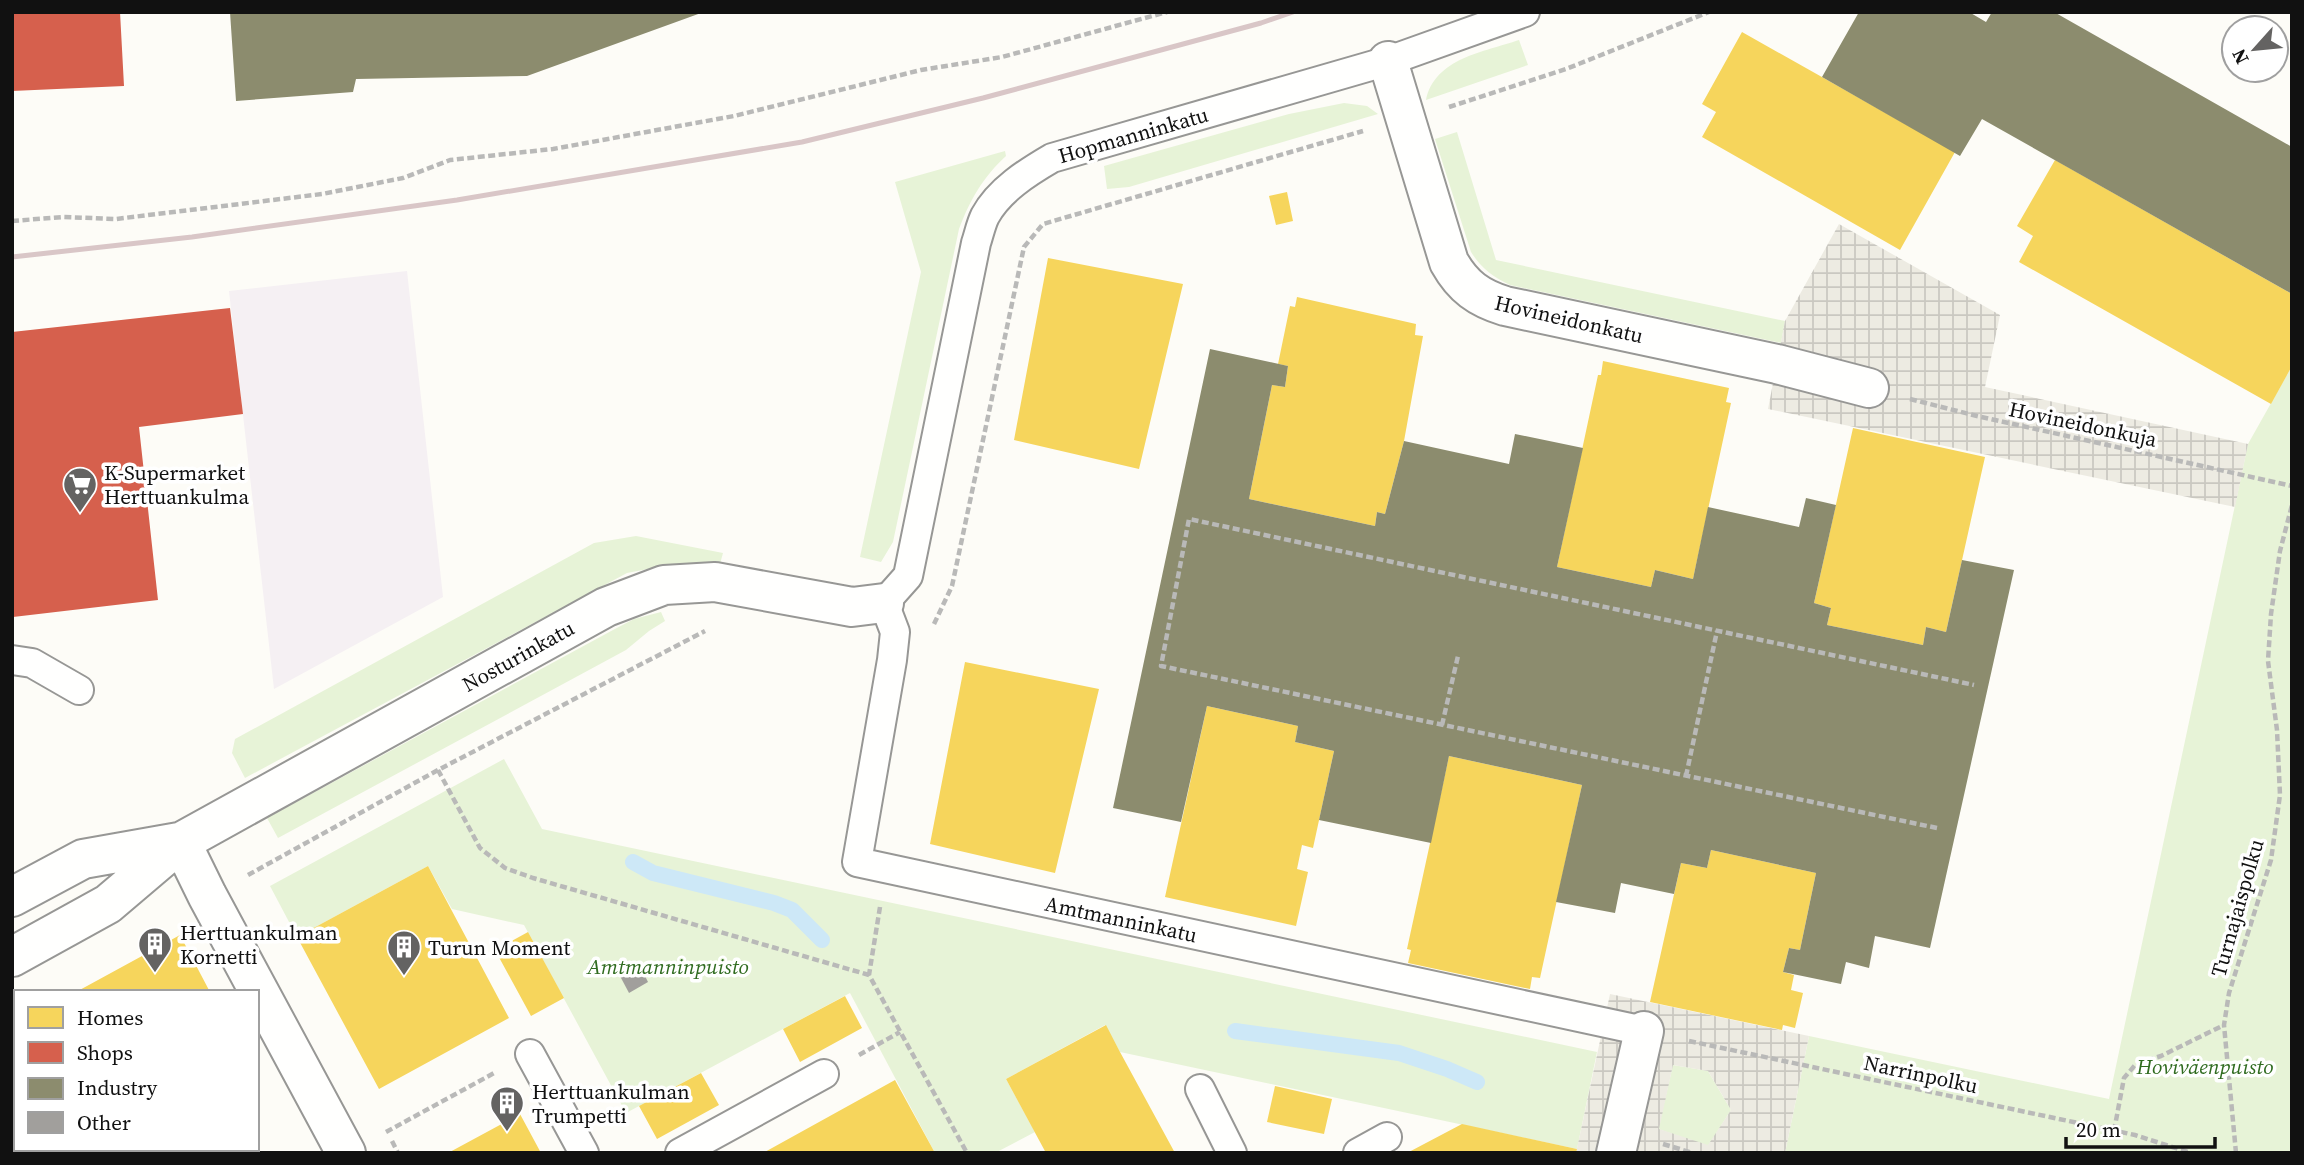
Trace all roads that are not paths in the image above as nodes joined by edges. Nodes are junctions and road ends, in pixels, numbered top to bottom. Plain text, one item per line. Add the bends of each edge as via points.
1 (1525, 12) edge
2 (1388, 61) junction
3 (1869, 388) road end
4 (884, 603) junction
5 (12, 660) edge
6 (79, 690) dead end
7 (181, 842) junction
8 (12, 897) edge
9 (12, 957) edge
10 (258, 990) edge
11 (259, 992) edge
12 (1644, 1031) joint
13 (530, 1054) road end
14 (824, 1074) road end
15 (1200, 1089) dead end
16 (1387, 1137) dead end
17 (346, 1153) edge
18 (584, 1153) edge
19 (680, 1153) edge
20 (1232, 1153) edge
21 (1358, 1153) edge
22 (1616, 1153) edge

1 - 2 lane, Hopmanninkatu
2 - 3 street, Hovineidonkatu via 1449,262 1467,288 1505,306
2 - 4 lane, Hopmanninkatu via 1052,158 1003,194 986,215 976,243 908,576
4 - 7 street, Nosturinkatu via 852,607 715,582 664,585 606,607
4 - 12 lane, Amtmanninkatu via 895,632 857,862
5 - 6 lane via 32,663
7 - 8 street, Nosturinkatu via 83,859
7 - 9 street, Nosturinkatu via 108,904
7 - 10 street
11 - 17 street
12 - 22 street
13 - 18 lane
14 - 19 lane
15 - 20 lane
16 - 21 lane

